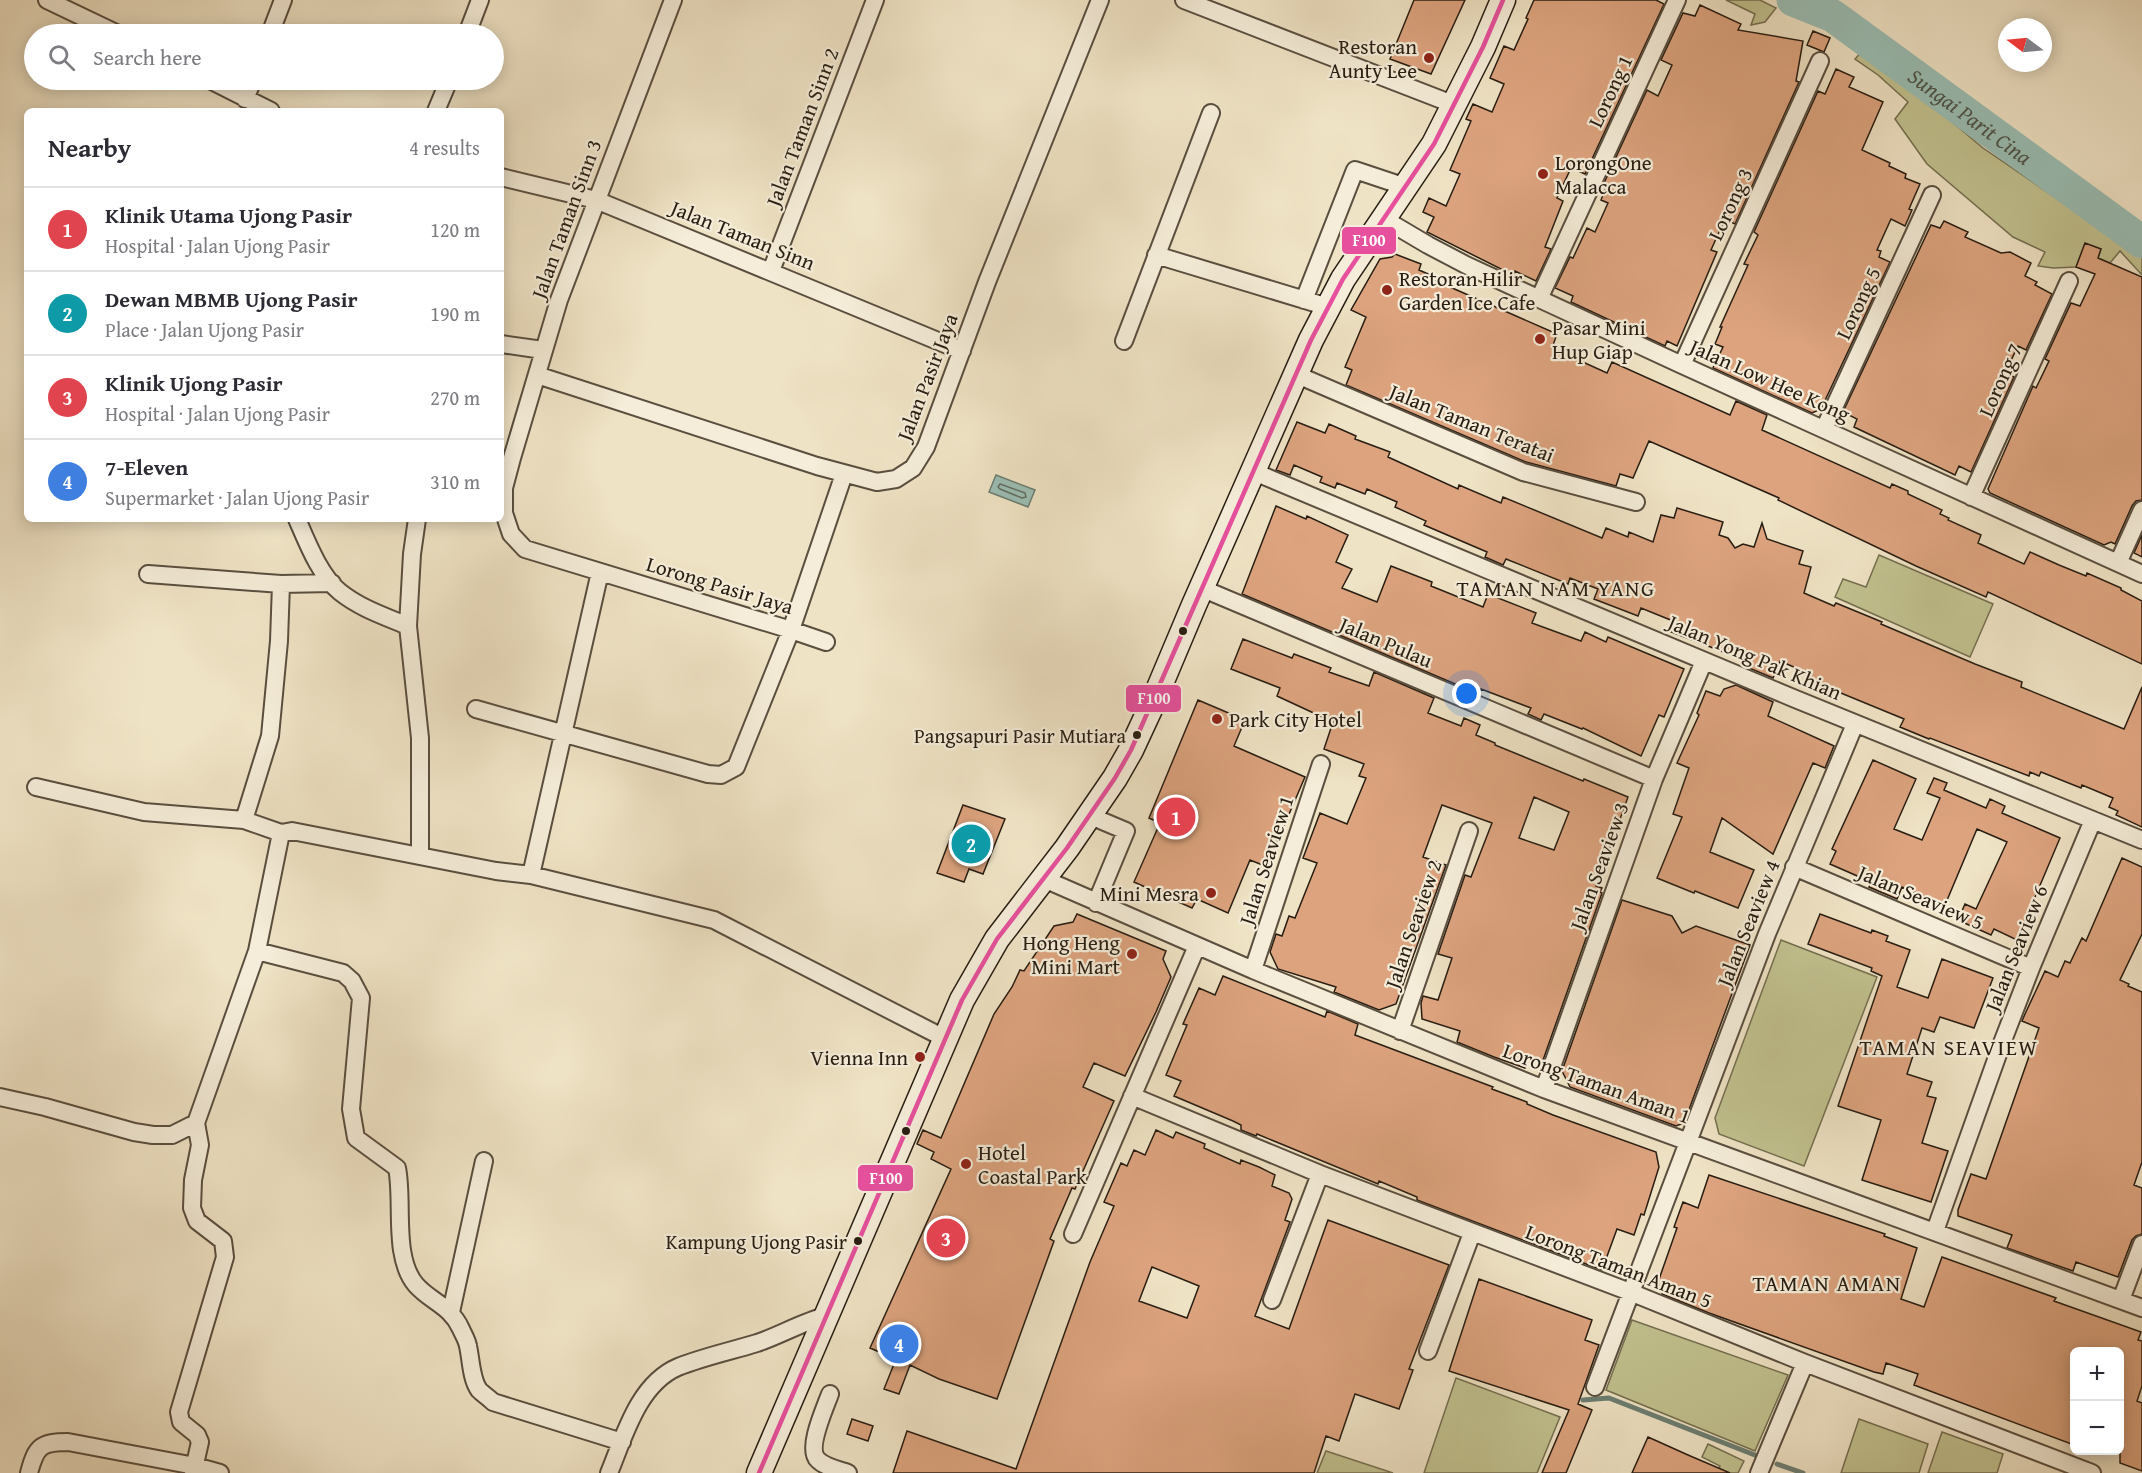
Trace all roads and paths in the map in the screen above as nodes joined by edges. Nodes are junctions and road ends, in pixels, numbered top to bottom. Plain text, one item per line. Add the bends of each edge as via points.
1 (47, 0) edge
2 (283, 0) edge
3 (480, 0) edge
4 (673, 0) edge
5 (875, 0) edge
6 (1100, 0) edge
7 (1184, 0) edge
8 (1503, 0) edge
9 (1677, 0) edge
10 (97, 24) edge
11 (274, 24) edge
12 (471, 24) edge
13 (1820, 61) dead end
14 (228, 90) edge
15 (249, 90) edge
16 (445, 90) edge
17 (245, 99) junction
18 (1455, 105) junction
19 (264, 108) edge
20 (437, 108) edge
21 (1211, 113) dead end
22 (504, 178) edge
23 (1406, 187) junction
24 (1932, 195) dead end
25 (596, 200) junction
26 (1384, 219) junction
27 (1156, 255) junction
28 (771, 271) junction
29 (2069, 281) dead end
30 (1539, 299) junction
31 (1304, 300) junction
32 (1328, 307) junction
33 (1124, 341) dead end
34 (504, 344) edge
35 (543, 350) junction
36 (962, 351) junction
37 (1682, 365) junction
38 (1295, 374) junction
39 (537, 375) junction
40 (1824, 429) junction
41 (512, 458) joint
42 (1252, 471) junction
43 (844, 474) junction
44 (1971, 497) junction
45 (1636, 502) dead end
46 (2142, 510) edge
47 (298, 522) edge
48 (417, 522) edge
49 (2118, 563) junction
50 (600, 572) junction
51 (148, 574) dead end
52 (2142, 574) edge
53 (332, 583) junction
54 (280, 584) junction
55 (1201, 588) junction
56 (408, 626) junction
57 (791, 630) junction
58 (826, 642) dead end
59 (1704, 661) junction
60 (476, 709) dead end
61 (1855, 724) junction
62 (562, 733) junction
63 (1321, 764) dead end
64 (1654, 779) junction
65 (36, 788) dead end
66 (1088, 815) junction
67 (244, 820) junction
68 (2093, 820) junction
69 (1469, 831) dead end
70 (281, 833) junction
71 (2142, 840) edge
72 (420, 856) junction
73 (1794, 867) junction
74 (531, 875) junction
75 (1044, 879) junction
76 (1096, 903) junction
77 (1197, 946) junction
78 (256, 951) junction
79 (2031, 968) junction
80 (1253, 970) junction
81 (1400, 1031) junction
82 (944, 1038) junction
83 (1545, 1089) junction
84 (1132, 1096) junction
85 (0, 1097) edge
86 (196, 1123) junction
87 (1689, 1141) junction
88 (484, 1161) dead end
89 (1320, 1174) junction
90 (1935, 1231) junction
91 (1472, 1233) junction
92 (1073, 1234) dead end
93 (2142, 1244) edge
94 (1630, 1292) junction
95 (1272, 1300) dead end
96 (2121, 1300) junction
97 (2142, 1308) edge
98 (451, 1312) junction
99 (826, 1316) junction
100 (1428, 1351) dead end
101 (1805, 1363) junction
102 (1595, 1387) dead end
103 (830, 1394) dead end
104 (622, 1442) junction
105 (1762, 1466) edge
106 (194, 1470) edge
107 (28, 1473) edge
108 (220, 1473) edge
109 (609, 1473) edge
110 (759, 1473) edge
111 (848, 1473) edge
112 (2092, 1473) edge

1 - 10 street
2 - 11 street
3 - 12 street
4 - 25 street, Jalan Taman Sinn 3
5 - 28 street, Jalan Taman Sinn 2
6 - 36 street, Jalan Pasir Jaya
7 - 18 street
8 - 18 main road
9 - 30 street, Lorong 1
13 - 37 street, Lorong 3
14 - 17 street
15 - 17 street
16 - 20 street
17 - 19 street
18 - 23 main road
21 - 27 street
22 - 25 street, Jalan Taman Sinn
23 - 26 main road
23 - 31 street via 1355,170
24 - 40 street, Lorong 5
25 - 28 street, Jalan Taman Sinn
25 - 35 street, Jalan Taman Sinn 3
26 - 30 street, Jalan Low Hee Kong via 1456,260
26 - 32 main road
27 - 31 street
27 - 33 street
28 - 36 street, Jalan Taman Sinn
29 - 44 street, Lorong 7
30 - 37 street, Jalan Low Hee Kong
31 - 32 street
32 - 38 main road
34 - 35 street
35 - 39 street, Jalan Taman Sinn 3
36 - 43 street, Jalan Pasir Jaya via 926,447 913,468 896,479 877,482
37 - 40 street, Jalan Low Hee Kong
38 - 42 main road
38 - 45 street, Jalan Taman Teratai via 1523,472
39 - 41 street, Jalan Taman Sinn 3
39 - 43 street, Jalan Pasir Jaya
40 - 44 street, Jalan Low Hee Kong
41 - 50 street, Lorong Pasir Jaya via 504,489 504,513 511,534 525,549
42 - 55 main road
42 - 59 street, Jalan Yong Pak Khian
43 - 57 street
44 - 49 street, Jalan Low Hee Kong
46 - 49 street
47 - 53 street via 313,556
48 - 56 street
49 - 52 street, Jalan Low Hee Kong
50 - 57 street, Lorong Pasir Jaya
50 - 62 street
51 - 54 street
53 - 54 street
53 - 56 street via 367,609
54 - 67 street via 270,736
55 - 64 street, Jalan Pulau
55 - 66 main road via 1131,750
56 - 72 street via 420,738
57 - 58 street, Lorong Pasir Jaya
57 - 62 street via 736,767 721,775
59 - 61 street, Jalan Yong Pak Khian
59 - 64 street, Jalan Seaview 3
60 - 62 street
61 - 68 street, Jalan Yong Pak Khian
61 - 73 street, Jalan Seaview 4
62 - 74 street
63 - 80 street, Jalan Seaview 1
64 - 83 street, Jalan Seaview 3
65 - 67 street via 144,812
66 - 75 main road
66 - 76 street via 1126,831
67 - 70 street
68 - 71 street, Jalan Yong Pak Khian
68 - 79 street, Jalan Seaview 6
69 - 81 street, Jalan Seaview 2
70 - 72 street via 292,831
70 - 78 street
72 - 74 street
73 - 79 street, Jalan Seaview 5
73 - 87 street, Jalan Seaview 4
74 - 82 street via 714,920
75 - 76 street, Lorong Taman Aman 1
75 - 82 main road via 984,959
76 - 77 street, Lorong Taman Aman 1
77 - 80 street, Lorong Taman Aman 1
77 - 84 street
78 - 86 street
78 - 98 street via 343,973 352,981 361,998 351,1109 356,1138 397,1168 400,1240 408,1272 416,1285
79 - 90 street, Jalan Seaview 6
80 - 81 street, Lorong Taman Aman 1
81 - 83 street, Lorong Taman Aman 1
82 - 99 main road
83 - 87 street, Lorong Taman Aman 1
84 - 89 street, Lorong Taman Aman 5
84 - 92 street
85 - 86 street via 153,1135 172,1135
86 - 106 street via 200,1145 192,1208 197,1221 224,1242 225,1257 180,1413 181,1422 200,1442
87 - 90 street, Lorong Taman Aman 1
87 - 94 street, Jalan Seaview 4
88 - 98 street
89 - 91 street, Lorong Taman Aman 5
89 - 95 street
90 - 96 street, Lorong Taman Aman 1
91 - 94 street, Lorong Taman Aman 5
91 - 100 street
93 - 96 street
94 - 101 street, Lorong Taman Aman 5
94 - 102 street, Jalan Seaview 4
96 - 97 street, Lorong Taman Aman 1
98 - 104 street via 468,1344 478,1389 493,1402
99 - 104 street via 676,1368 654,1384 637,1406
99 - 110 main road
101 - 105 street
101 - 112 street, Lorong Taman Aman 5
103 - 111 street via 813,1452 822,1463
104 - 109 street
106 - 107 street via 69,1442 50,1442 39,1447
106 - 108 street

